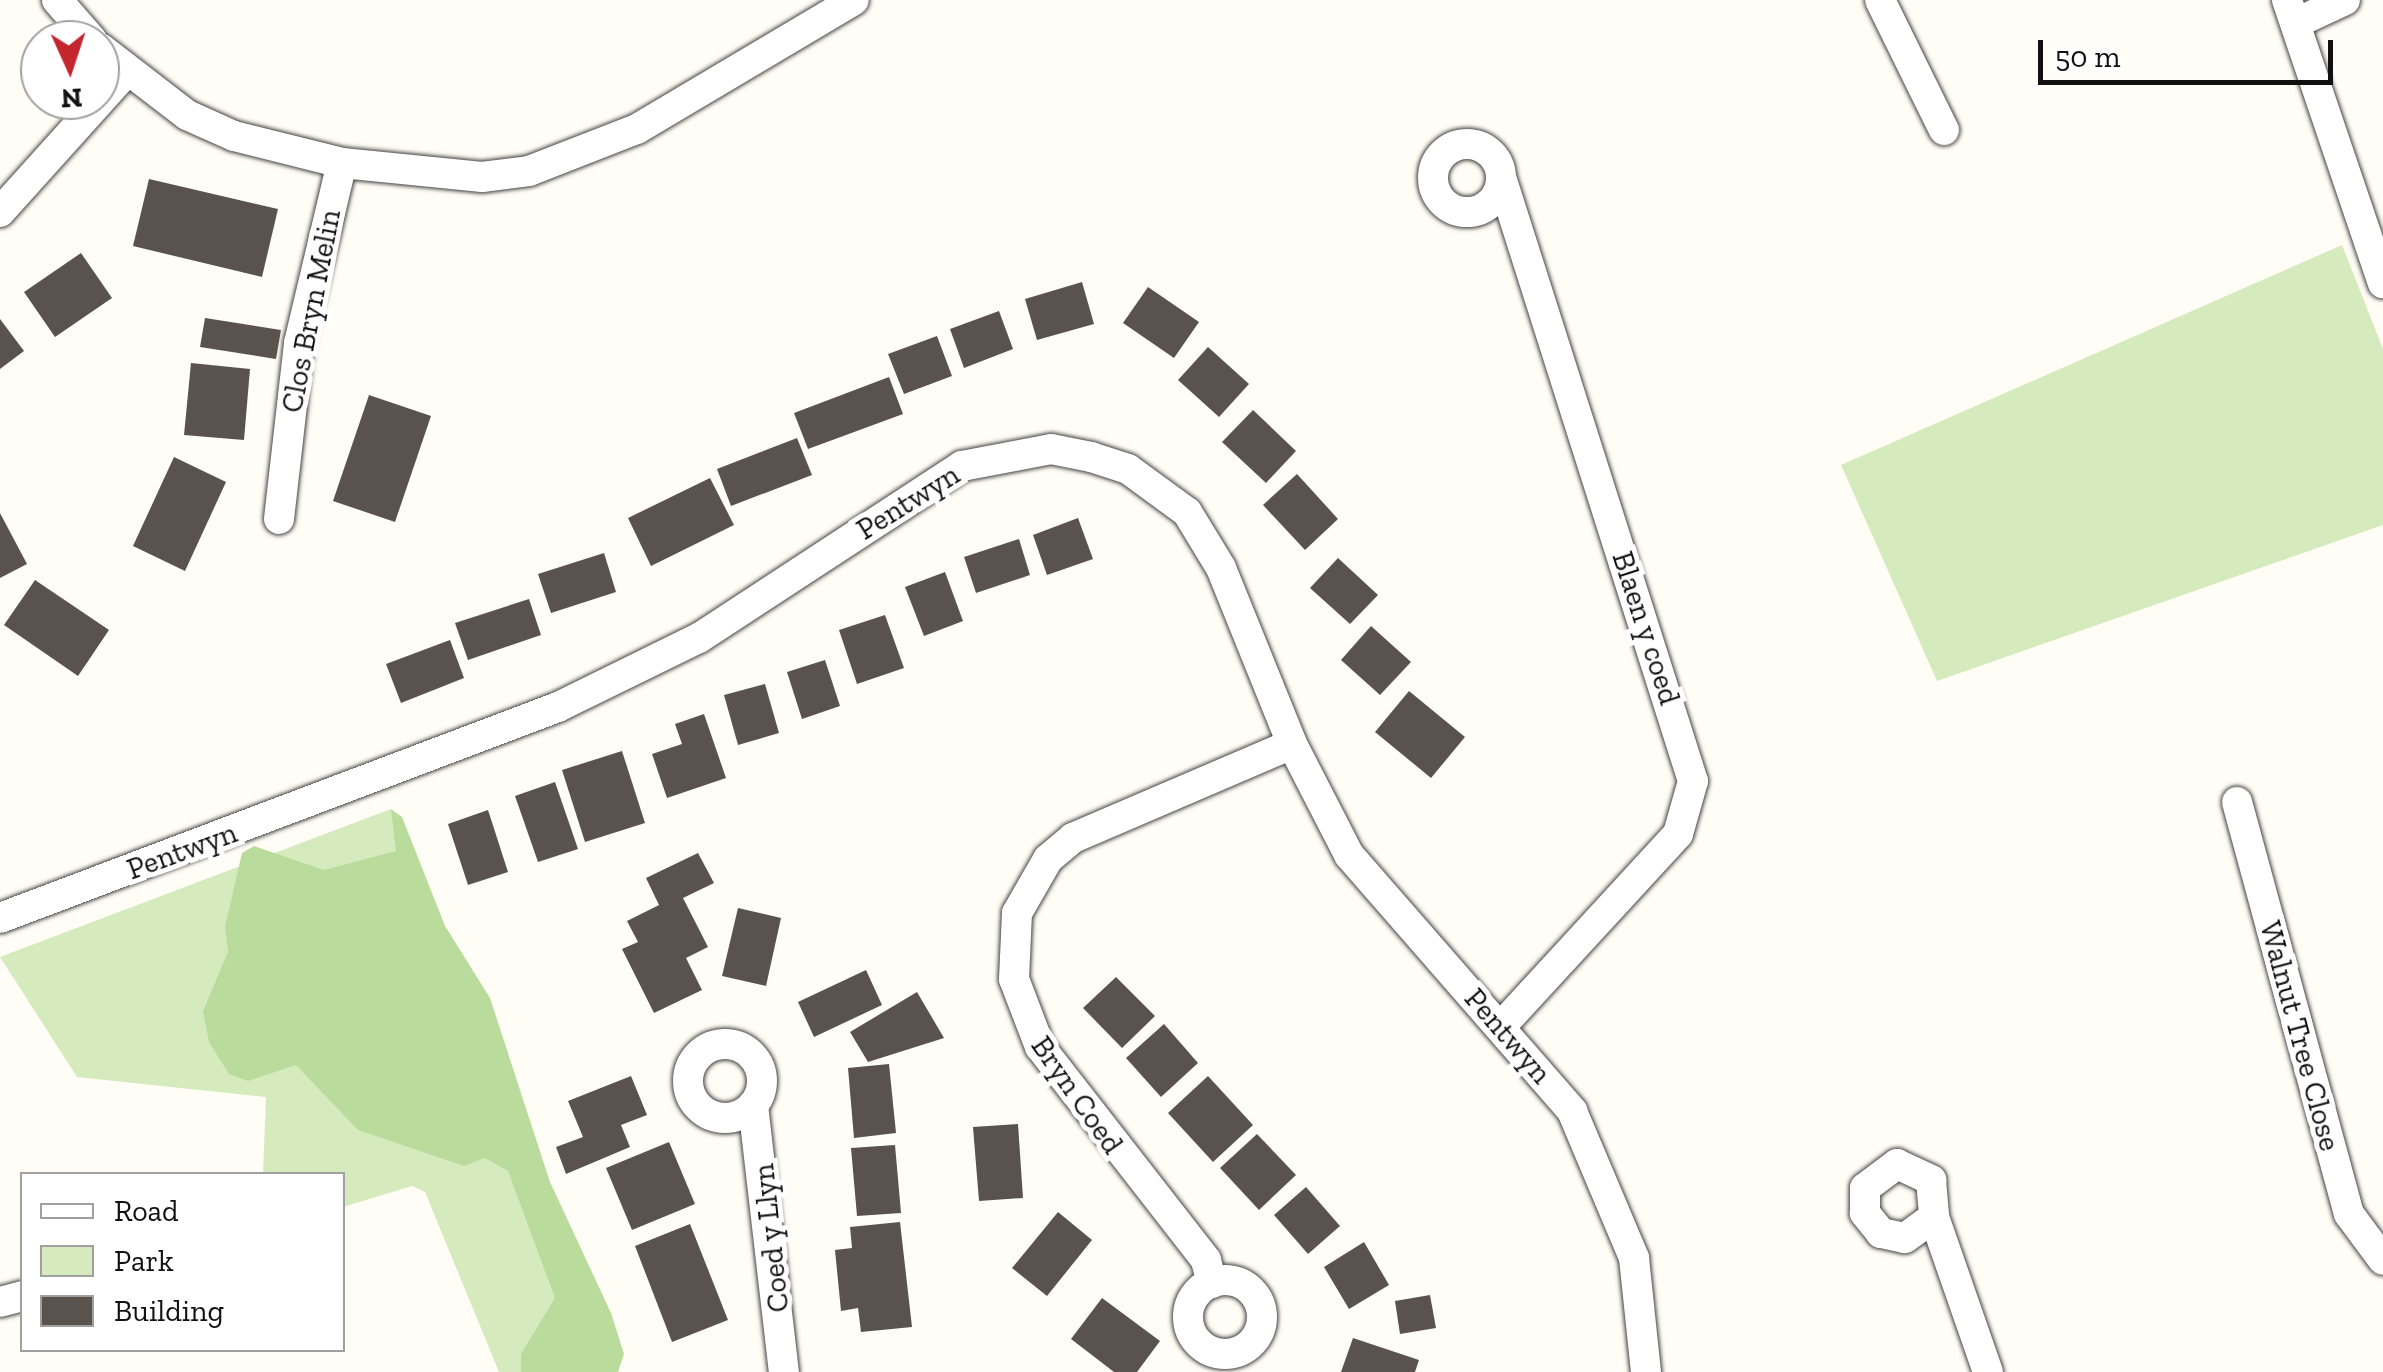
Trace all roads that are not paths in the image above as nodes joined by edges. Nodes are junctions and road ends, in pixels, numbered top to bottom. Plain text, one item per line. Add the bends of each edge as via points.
1 (57, 0) edge
2 (854, 0) edge
3 (1880, 0) edge
4 (2345, 0) edge
5 (2291, 11) edge
6 (74, 20) edge
7 (120, 65) edge
8 (127, 71) junction
9 (1944, 130) dead end
10 (342, 163) junction
11 (1501, 177) dead end
12 (0, 212) edge
13 (2383, 283) edge
14 (279, 519) dead end
15 (1292, 744) junction
16 (2236, 802) dead end
17 (0, 918) edge
18 (1503, 1024) junction
19 (753, 1106) dead end
20 (1934, 1217) dead end
21 (2383, 1260) edge
22 (1212, 1282) dead end
23 (784, 1372) edge
24 (1646, 1372) edge
25 (1988, 1372) edge

1 - 6 street
2 - 10 street via 637,130 529,170 441,176
3 - 9 street
4 - 5 street
5 - 13 street
7 - 8 street
8 - 10 street via 188,115 234,136
8 - 12 street via 63,151
10 - 14 street, Clos Bryn Melin via 299,343
11 - 18 street, Blaen y coed via 1692,782 1678,834
15 - 17 street, Pentwyn via 1221,568 1187,512 1128,468 1051,449 962,466 699,638 558,708
15 - 18 street, Pentwyn via 1322,810 1377,893
15 - 22 street, Bryn Coed via 1074,838 1029,886 1012,946 1022,1011 1040,1047 1206,1260
16 - 21 street, Walnut Tree Close via 2349,1214
18 - 24 street, Pentwyn via 1572,1111 1604,1178 1642,1293
19 - 23 street, Coed y Llyn
20 - 25 street

